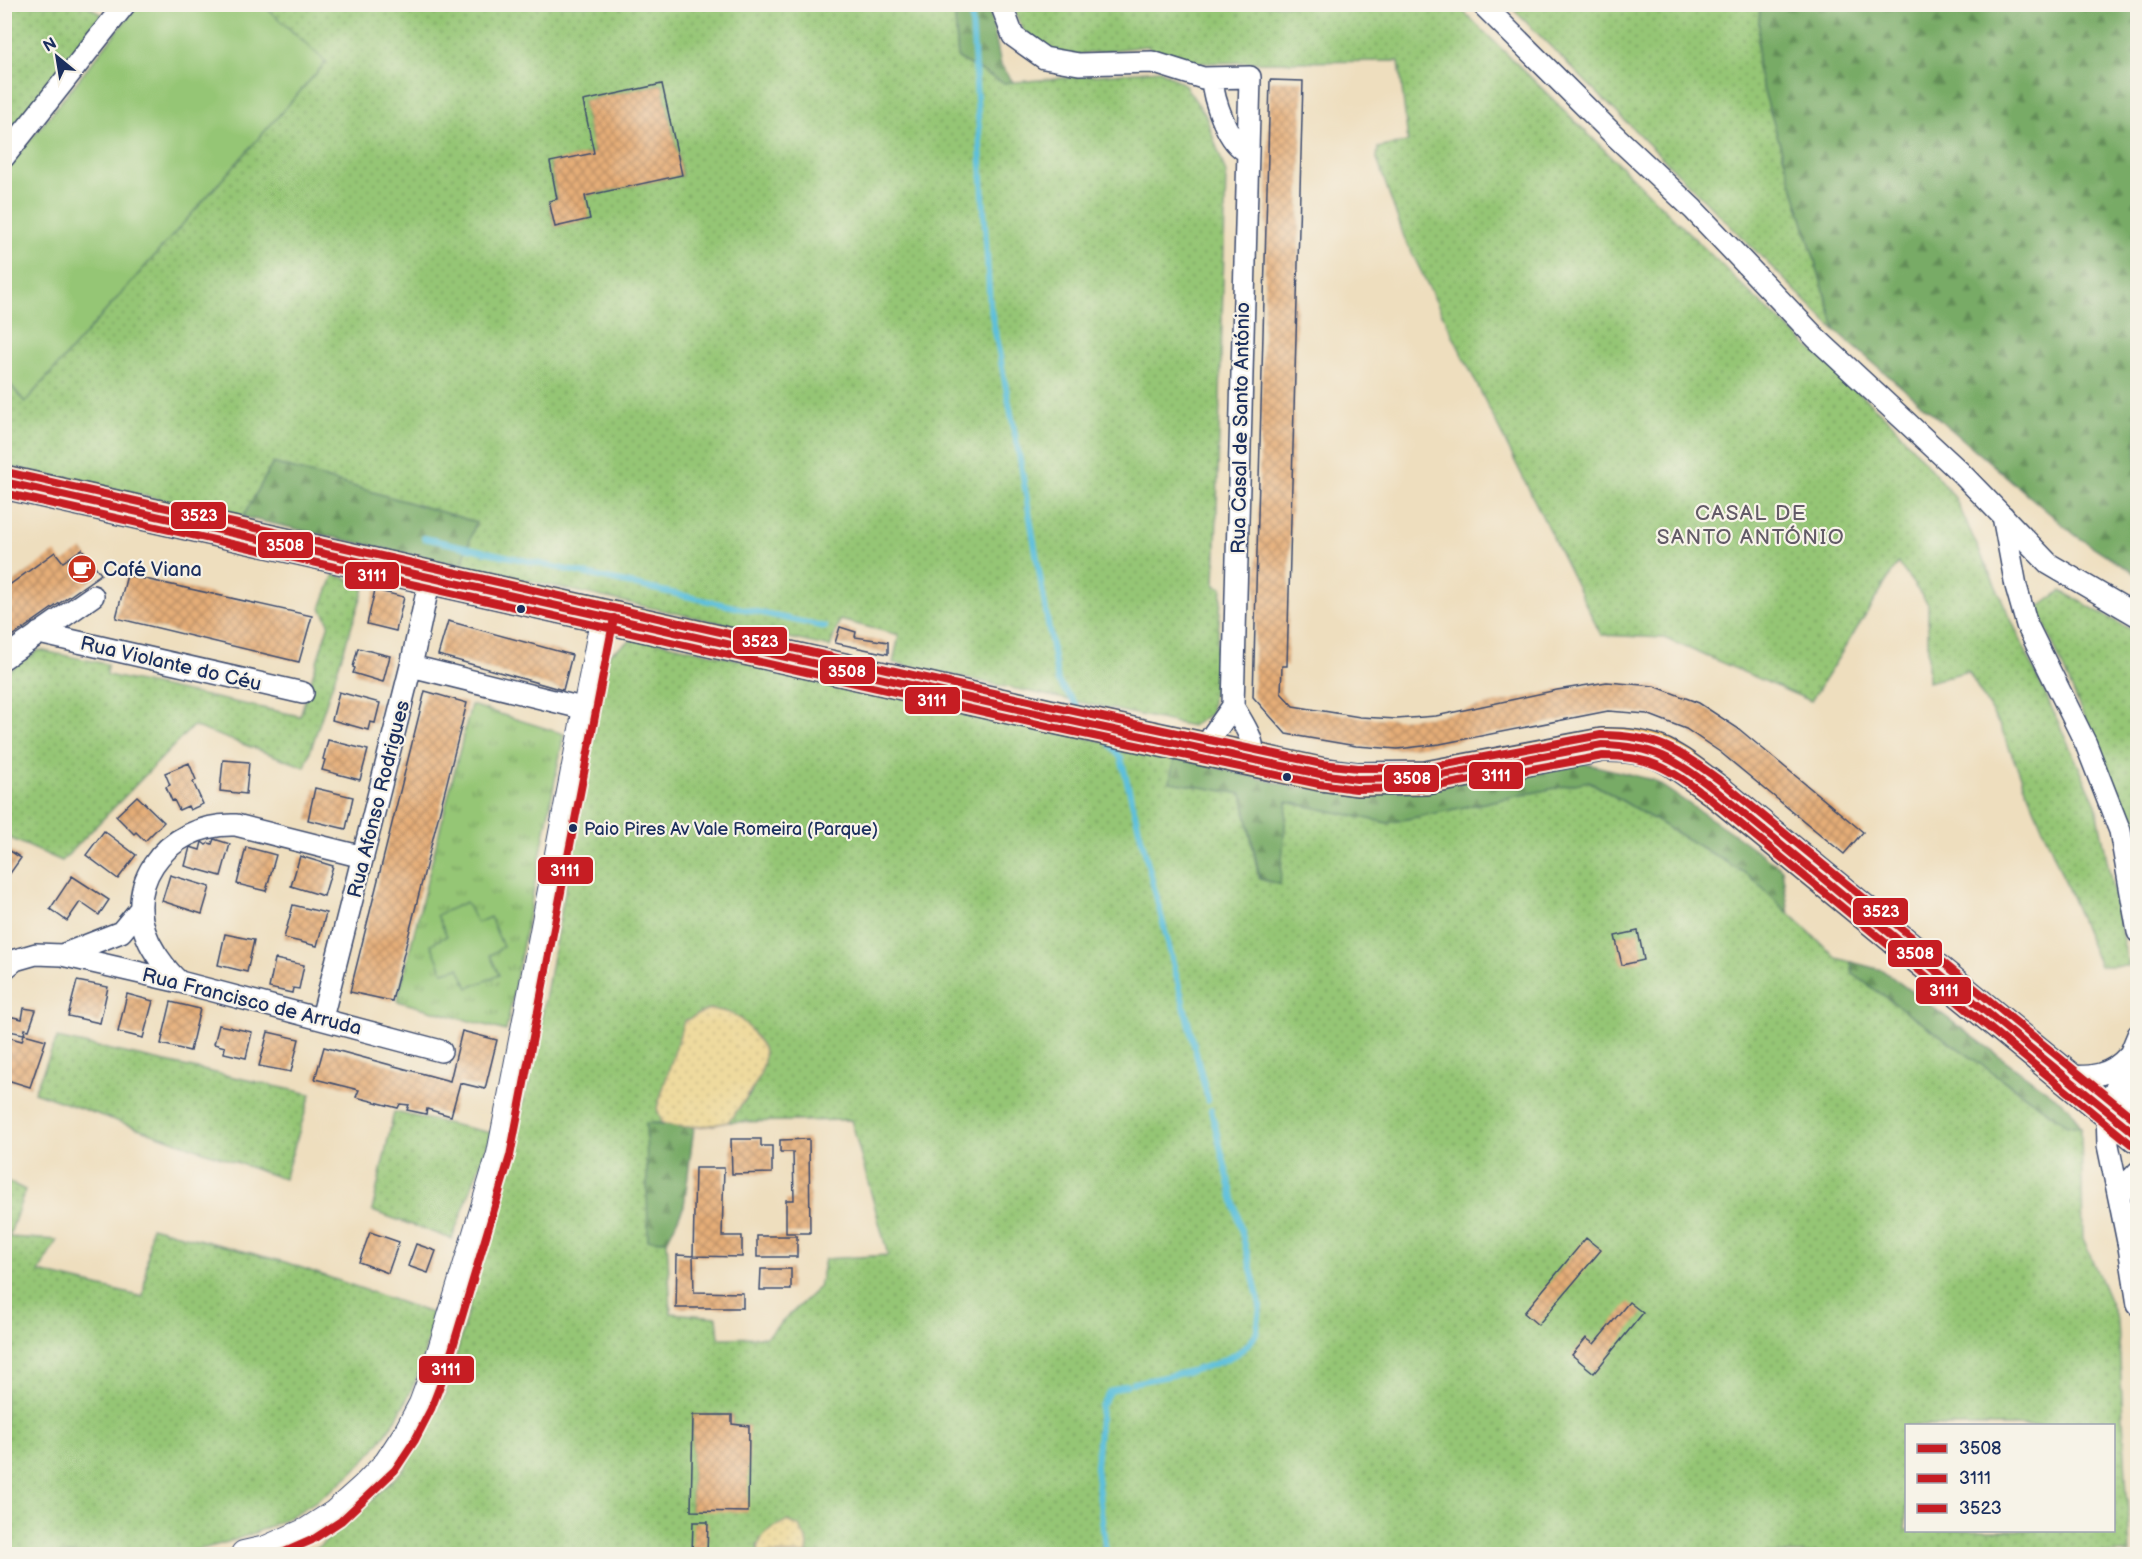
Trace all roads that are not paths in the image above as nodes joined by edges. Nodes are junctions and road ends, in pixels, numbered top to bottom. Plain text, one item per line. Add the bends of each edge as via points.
1 (125, 4) edge
2 (1001, 4) edge
3 (1482, 4) edge
4 (1212, 79) junction
5 (1247, 151) junction
6 (4, 157) edge
7 (4, 482) edge
8 (2003, 516) junction
9 (430, 578) junction
10 (93, 596) dead end
11 (604, 616) junction
12 (2138, 616) edge
13 (39, 633) junction
14 (4, 658) edge
15 (411, 666) junction
16 (303, 693) dead end
17 (1233, 706) junction
18 (586, 709) junction
19 (1208, 750) junction
20 (1253, 759) junction
21 (363, 857) junction
22 (141, 908) junction
23 (2138, 932) edge
24 (62, 955) junction
25 (4, 969) edge
26 (180, 982) junction
27 (322, 1018) junction
28 (2134, 1044) edge
29 (441, 1051) dead end
30 (2065, 1076) junction
31 (2138, 1087) edge
32 (2107, 1110) junction
33 (2138, 1136) edge
34 (2138, 1172) edge
35 (2119, 1198) junction
36 (2138, 1215) edge
37 (2129, 1247) junction
38 (2138, 1305) edge
39 (244, 1554) edge

1 - 6 street
2 - 4 street via 1013,36 1044,58 1079,64 1152,62
3 - 8 street via 1693,209 1816,338
4 - 5 street via 1215,101 1227,128 1236,145
4 - 5 street, Rua Casal de Santo António via 1250,77
5 - 17 street, Rua Casal de Santo António
7 - 9 main road
8 - 12 street via 2049,564
8 - 23 street via 2026,625 2086,744 2120,831
9 - 11 main road
9 - 15 street, Rua Afonso Rodrigues
10 - 13 street, Rua Violante do Céu
11 - 18 street
11 - 19 main road
13 - 14 street, Rua Violante do Céu
13 - 16 street, Rua Violante do Céu
15 - 18 street
15 - 21 street, Rua Afonso Rodrigues
17 - 19 street via 1212,736
17 - 20 street via 1251,738
18 - 39 street via 500,1154 422,1404 387,1463 335,1513 307,1531
19 - 20 main road
20 - 30 main road via 1330,775 1394,780 1459,773 1602,745 1648,748 1677,762 1715,790
21 - 22 street via 236,825 203,828 172,844 156,860 147,876
21 - 27 street, Rua Afonso Rodrigues
22 - 24 street via 121,932
22 - 26 street via 150,945
24 - 25 street via 36,954 15,960
24 - 26 street, Rua Francisco de Arruda
26 - 27 street, Rua Francisco de Arruda
27 - 29 street, Rua Francisco de Arruda
28 - 30 street via 2114,1069 2084,1078
28 - 32 street
30 - 32 main road
31 - 32 street
32 - 33 main road
32 - 35 street via 2108,1145
34 - 35 street via 2124,1186
35 - 37 street
36 - 37 street
37 - 38 street

